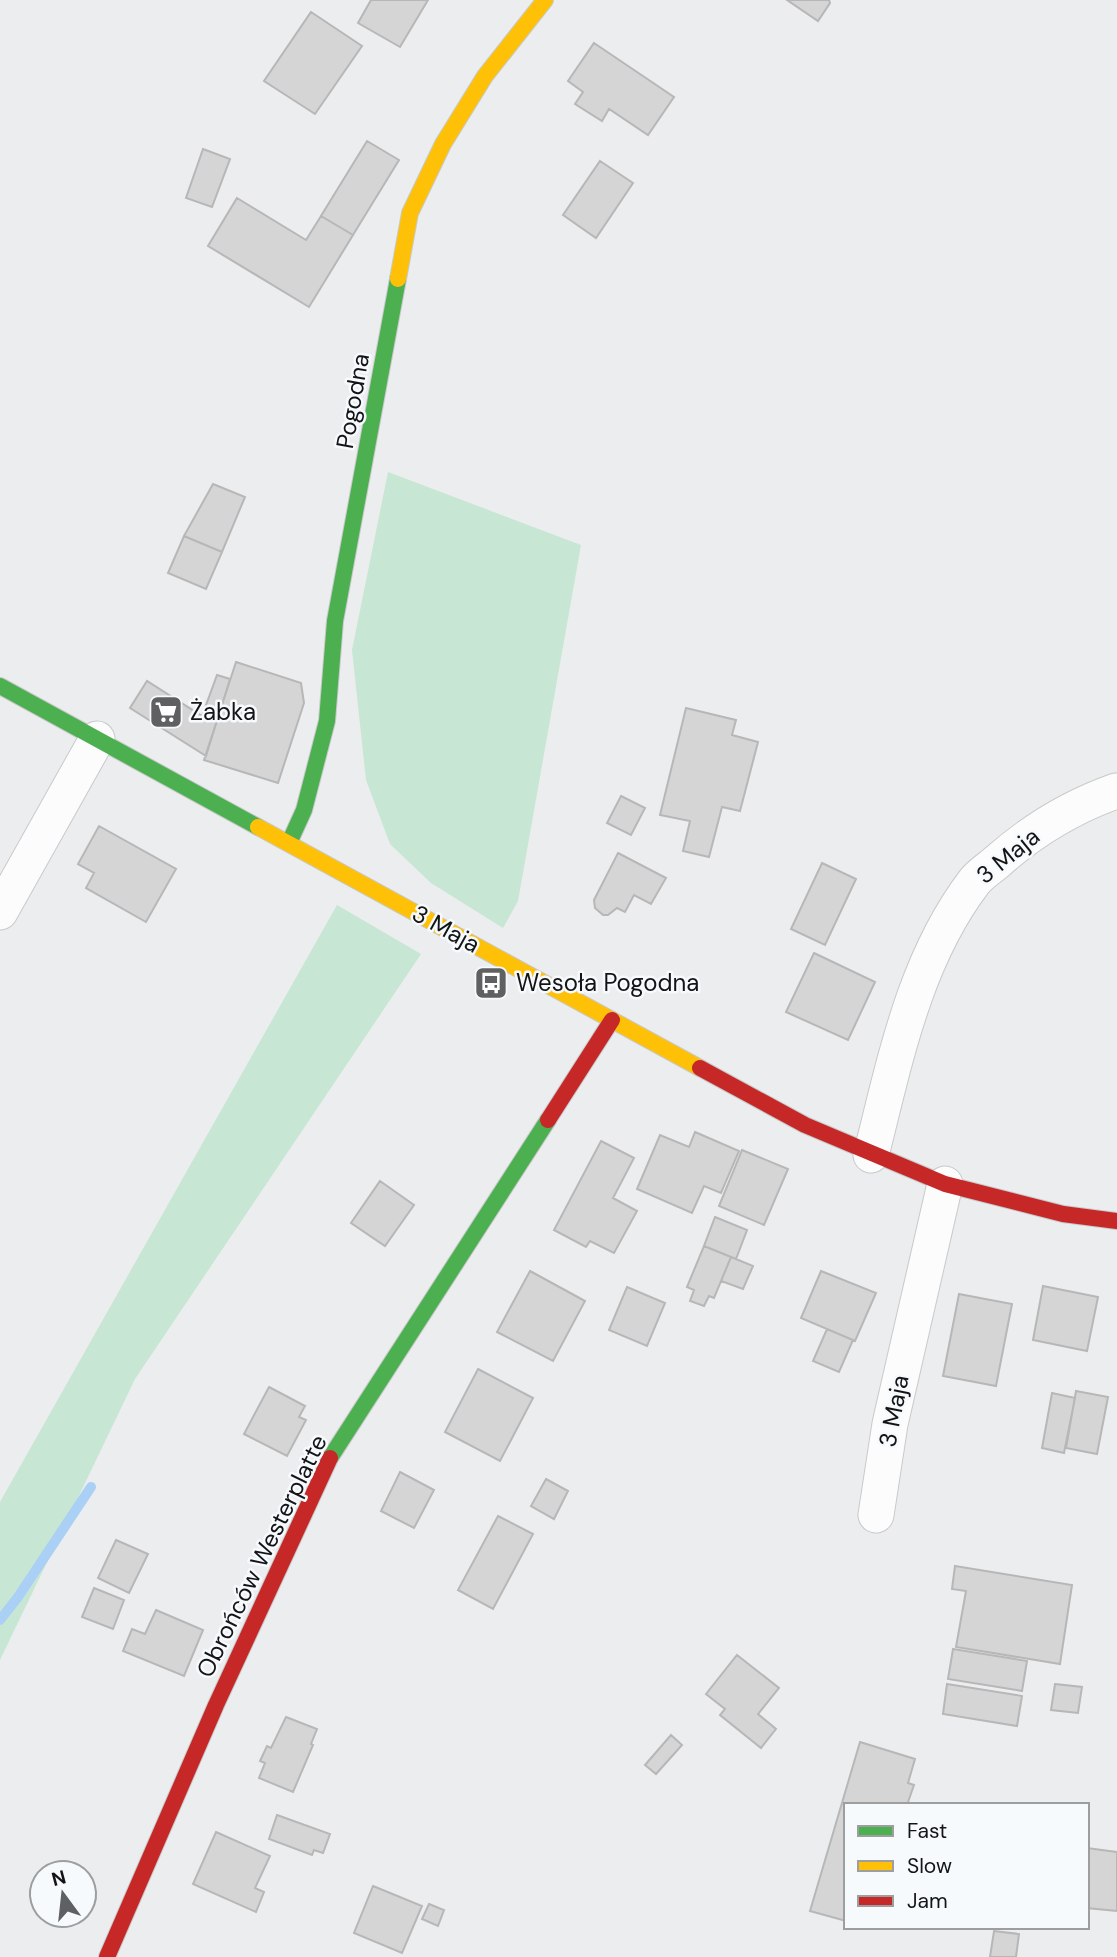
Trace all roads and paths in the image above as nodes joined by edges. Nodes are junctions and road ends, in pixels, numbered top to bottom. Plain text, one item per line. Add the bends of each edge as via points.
1 (545, 0) edge
2 (0, 686) edge
3 (97, 739) junction
4 (1116, 791) edge
5 (289, 843) junction
6 (0, 912) edge
7 (612, 1020) junction
8 (871, 1155) junction
9 (944, 1184) junction
10 (1117, 1221) edge
11 (876, 1515) dead end
12 (107, 1957) edge

1 - 5 street, Pogodna via 485,76 443,144 410,213 335,621 327,721 304,810
2 - 3 street, 3 Maja
3 - 5 street, 3 Maja
3 - 6 street
4 - 8 street, 3 Maja via 1079,805 1020,841 975,880 941,932 906,1017
5 - 7 street, 3 Maja
7 - 8 street, 3 Maja via 805,1125
7 - 12 street, Obrońców Westerplatte via 327,1463
8 - 9 street, 3 Maja
9 - 10 street, 3 Maja via 1063,1214
9 - 11 street, 3 Maja via 890,1423

